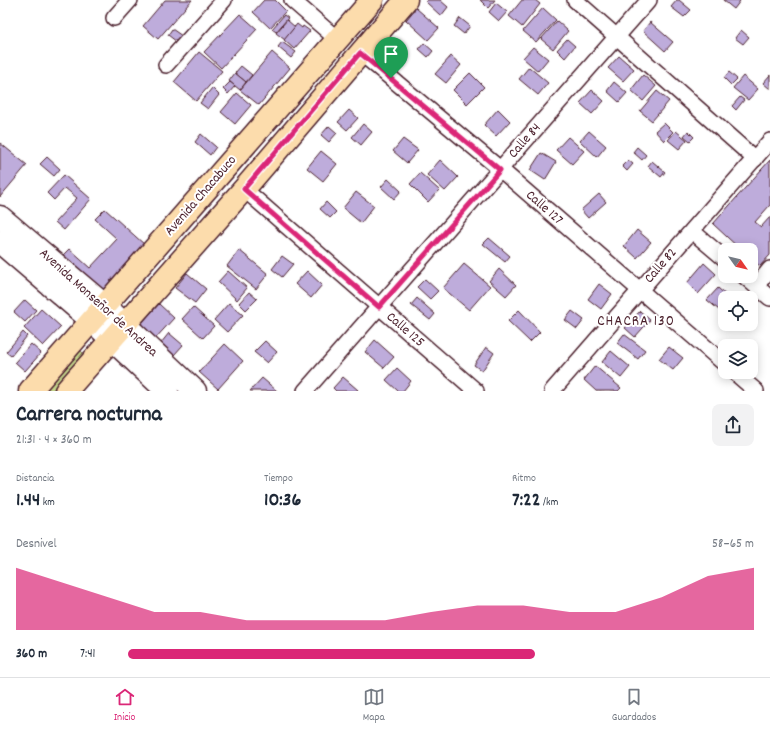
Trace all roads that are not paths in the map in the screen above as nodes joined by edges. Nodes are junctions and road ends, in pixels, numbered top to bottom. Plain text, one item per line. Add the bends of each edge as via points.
1 (130, 0) edge
2 (224, 0) edge
3 (292, 0) edge
4 (372, 0) edge
5 (406, 0) edge
6 (575, 0) edge
7 (649, 0) edge
8 (114, 18) dead end
9 (616, 38) junction
10 (338, 40) junction
11 (360, 53) junction
12 (166, 65) dead end
13 (770, 141) edge
14 (755, 158) junction
15 (500, 170) junction
16 (244, 189) junction
17 (0, 217) edge
18 (692, 230) junction
19 (0, 242) edge
20 (718, 253) edge
21 (770, 269) edge
22 (752, 283) edge
23 (756, 286) junction
24 (640, 290) junction
25 (770, 298) edge
26 (379, 307) junction
27 (98, 313) junction
28 (118, 331) junction
29 (718, 358) edge
30 (742, 379) edge
31 (30, 391) edge
32 (66, 391) edge
33 (167, 391) edge
34 (195, 391) edge
35 (305, 391) edge
36 (476, 391) edge
37 (552, 391) edge
38 (756, 391) edge

1 - 8 street
2 - 12 street
3 - 10 street
4 - 10 main road, Avenida Chacabuco
5 - 11 main road, Avenida Chacabuco
6 - 9 street
7 - 9 street, Calle 84
9 - 14 street
9 - 15 street, Calle 84
10 - 27 main road, Avenida Chacabuco
11 - 15 street, Calle 127
11 - 16 main road, Avenida Chacabuco
13 - 14 street, Calle 82
14 - 18 street, Calle 82
15 - 24 street, Calle 127
15 - 26 street, Calle 84
16 - 26 street, Calle 125
16 - 28 main road, Avenida Chacabuco
17 - 27 main road, Avenida Monseñor de Andrea
18 - 20 street
18 - 24 street, Calle 82
19 - 27 main road, Avenida Monseñor de Andrea
21 - 23 street
22 - 23 street
23 - 25 street
24 - 29 street, Calle 127
24 - 37 street, Calle 82
26 - 35 street, Calle 84
26 - 36 street, Calle 125
27 - 28 main road, Avenida Monseñor de Andrea
27 - 31 main road, Avenida Chacabuco
28 - 32 main road, Avenida Chacabuco
28 - 33 main road, Avenida Monseñor de Andrea
28 - 34 main road, Avenida Monseñor de Andrea
30 - 38 street

